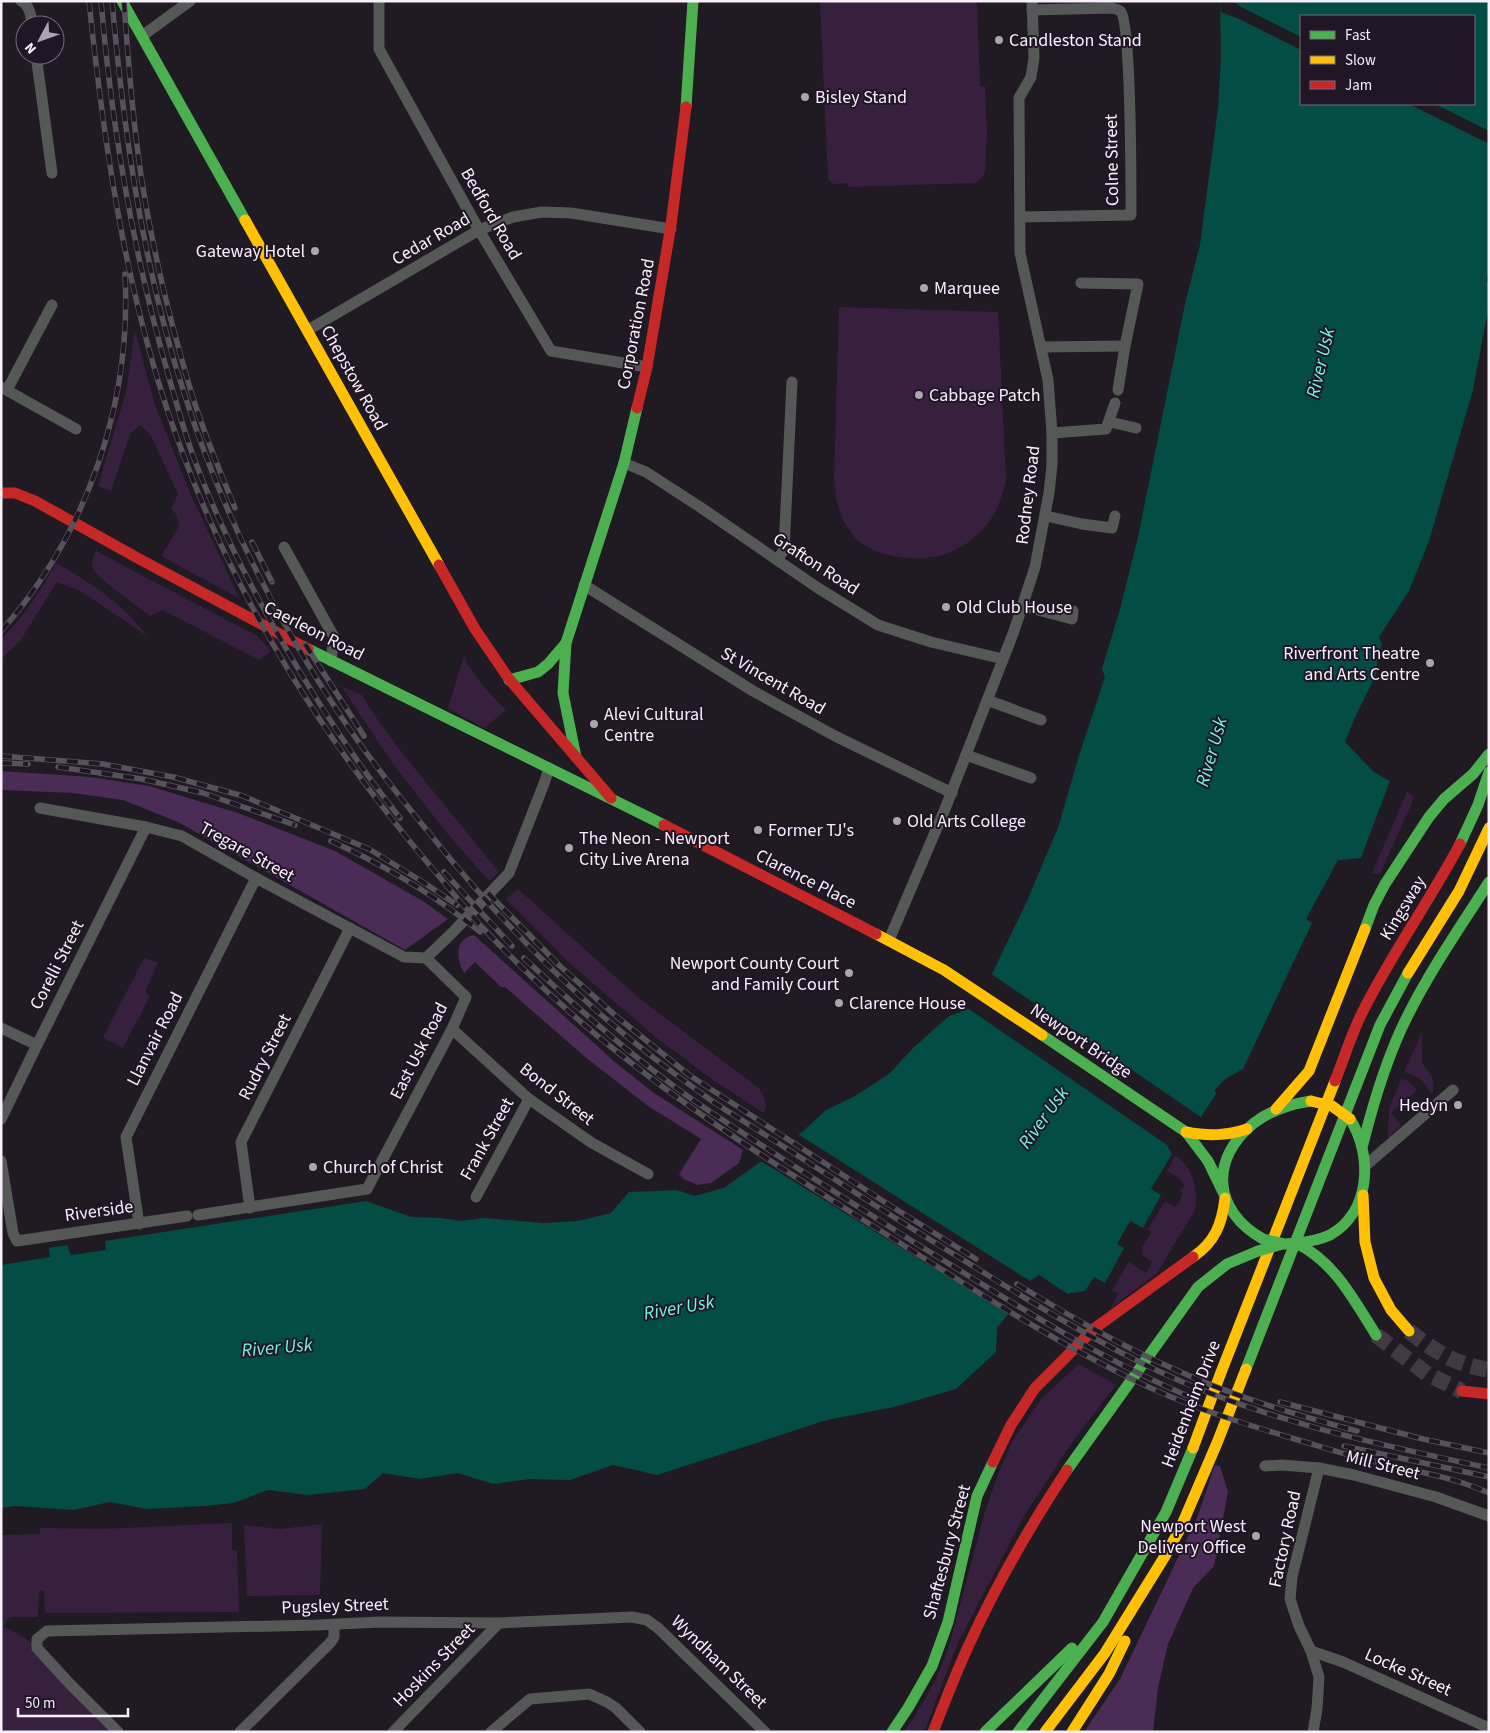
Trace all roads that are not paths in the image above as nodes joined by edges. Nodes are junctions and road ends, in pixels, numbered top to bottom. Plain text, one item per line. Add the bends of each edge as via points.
1 (21, 1) edge
2 (122, 1) edge
3 (190, 1) edge
4 (379, 1) edge
5 (693, 1) edge
6 (1032, 6) edge
7 (30, 15) edge
8 (142, 36) junction
9 (37, 65) edge
10 (52, 173) dead end
11 (1020, 217) junction
12 (671, 229) junction
13 (480, 230) junction
14 (1081, 283) dead end
15 (52, 305) dead end
16 (308, 330) junction
17 (1125, 346) junction
18 (1041, 347) junction
19 (647, 367) junction
20 (792, 382) dead end
21 (4, 388) edge
22 (1118, 390) dead end
23 (1115, 403) dead end
24 (1110, 422) junction
25 (1136, 428) dead end
26 (76, 429) dead end
27 (1052, 433) junction
28 (624, 464) junction
29 (1, 484) edge
30 (1, 493) edge
31 (15, 493) junction
32 (1046, 516) junction
33 (1115, 516) dead end
34 (284, 547) dead end
35 (777, 560) junction
36 (584, 585) junction
37 (1023, 606) junction
38 (1073, 611) dead end
39 (566, 643) junction
40 (1003, 659) junction
41 (331, 661) junction
42 (509, 680) junction
43 (987, 700) junction
44 (1041, 720) dead end
45 (1489, 754) edge
46 (966, 756) junction
47 (576, 757) junction
48 (549, 768) junction
49 (1489, 772) edge
50 (1031, 778) dead end
51 (952, 793) junction
52 (613, 799) junction
53 (40, 808) dead end
54 (146, 827) junction
55 (1489, 828) edge
56 (256, 878) junction
57 (1489, 882) edge
58 (350, 928) junction
59 (889, 940) junction
60 (426, 958) junction
61 (958, 978) joint
62 (1, 1028) edge
63 (452, 1029) junction
64 (37, 1045) junction
65 (1342, 1060) joint
66 (1453, 1090) dead end
67 (529, 1099) junction
68 (1276, 1109) junction
69 (1, 1119) edge
70 (1248, 1129) junction
71 (1183, 1130) junction
72 (1363, 1144) junction
73 (1, 1161) edge
74 (1365, 1166) junction
75 (648, 1174) dead end
76 (1363, 1188) junction
77 (367, 1189) joint
78 (1224, 1196) junction
79 (476, 1197) dead end
80 (250, 1208) junction
81 (139, 1224) junction
82 (1297, 1243) junction
83 (1409, 1331) tunnel mouth
84 (1376, 1335) tunnel mouth
85 (1462, 1391) tunnel mouth
86 (1489, 1394) edge
87 (1265, 1466) dead end
88 (1319, 1468) junction
89 (1489, 1516) edge
90 (1165, 1556) junction
91 (1124, 1586) junction
92 (647, 1620) joint
93 (499, 1623) junction
94 (334, 1625) junction
95 (1311, 1651) junction
96 (1482, 1728) edge
97 (498, 1729) edge
98 (118, 1732) edge
99 (240, 1732) edge
100 (393, 1732) edge
101 (640, 1732) edge
102 (765, 1732) edge
103 (892, 1732) edge
104 (933, 1732) edge
105 (985, 1732) edge
106 (1018, 1732) edge
107 (1045, 1732) edge
108 (1072, 1732) edge
109 (1313, 1732) edge

1 - 7 street
2 - 8 main road, Chepstow Road
3 - 8 street
4 - 13 street, Bedford Road via 378,49
5 - 12 main road, Corporation Road via 685,116
6 - 11 street, Rodney Road via 1034,58 1031,77 1019,98
6 - 11 street, Colne Street via 1117,9 1122,12 1128,82 1131,216
8 - 16 main road, Chepstow Road
9 - 10 street
11 - 18 street, Rodney Road via 1021,266
12 - 13 street, Cedar Road via 571,213 542,212 513,217
12 - 19 main road, Corporation Road
13 - 16 street, Cedar Road
13 - 19 street, Bedford Road via 550,351
14 - 17 street via 1138,284
15 - 21 street
16 - 42 main road, Chepstow Road via 468,620
17 - 18 street
17 - 22 street
18 - 27 street, Rodney Road via 1048,380
19 - 28 main road, Corporation Road
20 - 35 street via 784,550
21 - 26 street
23 - 24 street
24 - 25 street
24 - 27 street via 1106,430
27 - 32 street, Rodney Road
28 - 35 street, Grafton Road via 646,472
28 - 36 main road, Corporation Road
29 - 31 main road
30 - 31 main road, Caerleon Road
31 - 41 main road, Caerleon Road
32 - 33 street via 1112,528
32 - 37 street, Rodney Road
34 - 41 street via 334,637
35 - 40 street, Grafton Road via 878,625
36 - 39 main road, Corporation Road
36 - 51 street, St Vincent Road via 753,691 834,736
37 - 38 street via 1072,619
37 - 40 street, Rodney Road
39 - 42 main road via 538,672
39 - 47 main road, Clarence Place via 563,693
40 - 43 street, Rodney Road
41 - 48 main road, Caerleon Road
42 - 47 main road, Chepstow Road
43 - 44 street
43 - 46 street, Rodney Road
45 - 68 main road via 1473,774 1439,805 1385,884 1310,1071
46 - 50 street
46 - 51 street, Rodney Road
47 - 48 main road
47 - 52 main road, Clarence Place
48 - 52 main road, Caerleon Road
48 - 60 street via 509,873
49 - 65 main road, Kingsway via 1480,800 1455,853 1371,994
51 - 59 street, Rodney Road
52 - 59 main road, Clarence Place
53 - 54 street, Tregare Street
54 - 56 street, Tregare Street via 182,836
54 - 64 street, Corelli Street
55 - 90 main road, Heidenheim Drive via 1459,891 1380,1025 1217,1443
56 - 58 street, Tregare Street
56 - 81 street, Llanvair Road via 126,1137
57 - 72 main road via 1424,983 1398,1036 1376,1090
58 - 60 street, Tregare Street via 404,957
58 - 80 street, Rudry Street via 241,1142
59 - 61 main road, Clarence Place
60 - 63 street, East Usk Road via 466,996
61 - 71 main road, Newport Bridge
62 - 64 street
63 - 67 street, Bond Street
63 - 77 street, East Usk Road
64 - 69 street, Corelli Street
65 - 91 main road, Heidenheim Drive via 1198,1437 1166,1512
66 - 74 street
67 - 75 street, Bond Street via 592,1143
67 - 79 street, Frank Street
68 - 70 main road
68 - 72 main road, bridge via 1311,1101 1332,1106 1350,1119
70 - 71 main road, Newport Bridge via 1223,1136 1204,1136
70 - 78 main road via 1226,1158
71 - 78 main road, Newport Bridge via 1208,1159
72 - 74 main road
73 - 81 street, Riverside via 17,1241
74 - 76 main road
76 - 82 main road via 1347,1222 1322,1238
76 - 83 main road via 1365,1242 1374,1278 1391,1310
77 - 80 street, Riverside
78 - 82 main road, bridge via 1230,1212 1241,1226 1263,1239
78 - 103 main road, Shaftesbury Street via 1220,1228 1212,1242 1095,1328 1035,1388 1011,1425 977,1496 948,1622 932,1666
80 - 81 street, Riverside
82 - 84 main road via 1318,1255 1333,1271
82 - 104 main road, bridge via 1258,1251 1227,1264 1198,1287 1033,1521 967,1648
85 - 86 main road
87 - 88 street, Mill Street
88 - 89 street, Mill Street via 1436,1497
88 - 95 street, Factory Road via 1292,1577 1290,1599
90 - 107 main road, Heidenheim Drive via 1105,1654
90 - 108 main road via 1109,1674
91 - 105 main road via 1076,1644
91 - 106 main road, Heidenheim Drive via 1089,1642
92 - 93 street, Pugsley Street via 632,1617
92 - 102 street, Wyndham Street
93 - 94 street, Pugsley Street
93 - 100 street, Hoskins Street
94 - 98 street, Pugsley Street via 47,1631 37,1639 37,1648
94 - 99 street via 331,1642
95 - 96 street, Locke Street via 1344,1662
95 - 109 street, Factory Road via 1319,1677
97 - 101 street via 530,1699 589,1694 616,1708

